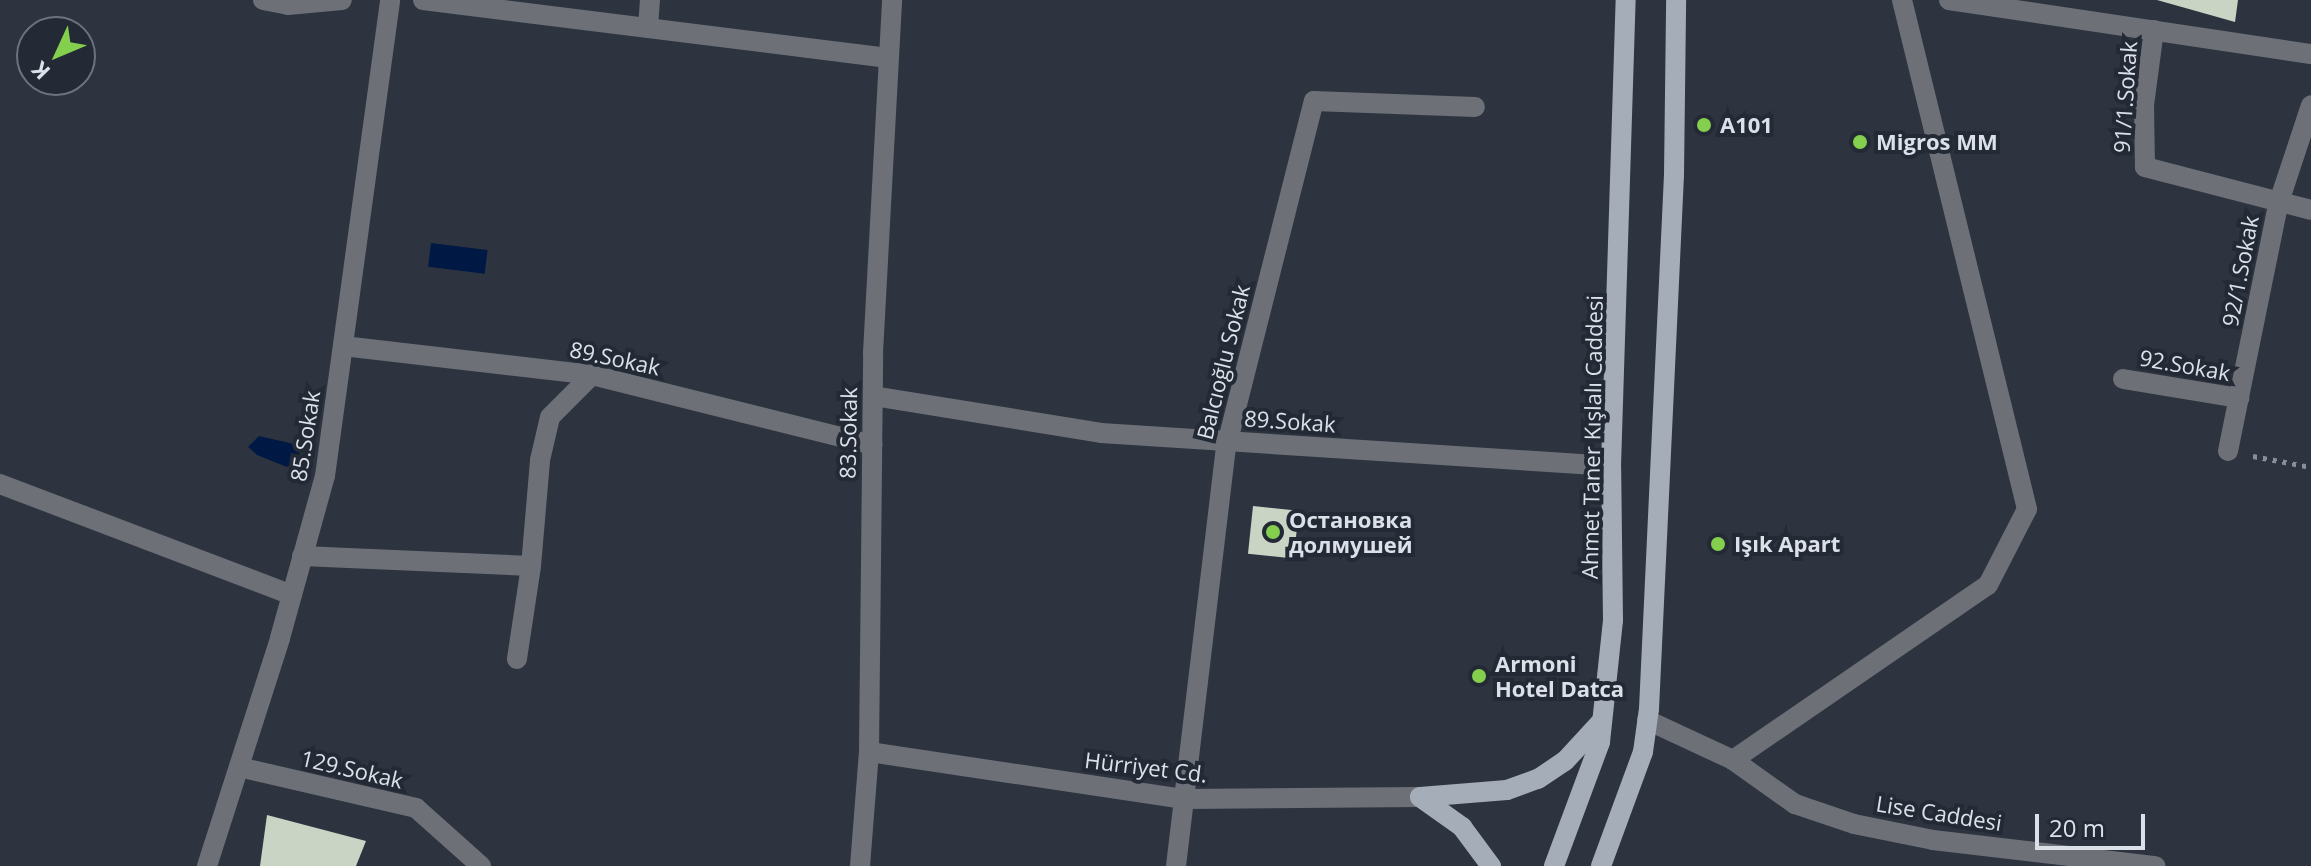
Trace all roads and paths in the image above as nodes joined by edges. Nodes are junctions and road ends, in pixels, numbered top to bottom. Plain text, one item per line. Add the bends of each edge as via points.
1 (263, 0) edge
2 (342, 0) edge
3 (390, 0) edge
4 (423, 0) edge
5 (650, 0) edge
6 (892, 0) edge
7 (1626, 0) edge
8 (1676, 0) edge
9 (1902, 0) edge
10 (1949, 0) edge
11 (648, 28) junction
12 (2154, 30) junction
13 (2311, 54) edge
14 (888, 58) junction
15 (2311, 105) edge
16 (1475, 107) dead end
17 (2278, 205) junction
18 (2311, 210) edge
19 (343, 346) junction
20 (592, 375) junction
21 (2123, 379) dead end
22 (873, 396) junction
23 (2239, 398) junction
24 (1227, 441) junction
25 (872, 445) junction
26 (2228, 451) joint
27 (1611, 466) junction
28 (2311, 467) edge
29 (0, 484) edge
30 (302, 556) junction
31 (531, 566) junction
32 (292, 595) junction
33 (517, 659) dead end
34 (1603, 719) junction
35 (1647, 720) junction
36 (869, 752) junction
37 (1733, 760) junction
38 (239, 767) junction
39 (1420, 797) junction
40 (1185, 799) junction
41 (2145, 865) edge
42 (207, 866) edge
43 (481, 866) edge
44 (860, 866) edge
45 (1176, 866) edge
46 (1491, 866) edge
47 (1554, 866) edge
48 (1601, 866) edge

1 - 2 street via 288,5
3 - 19 street, 85.Sokak
4 - 11 street
5 - 11 street
6 - 14 street, 83.Sokak
7 - 27 main road, Ahmet Taner Kışlalı Caddesi
8 - 35 main road via 1674,175
9 - 37 street via 2027,509 1988,585
10 - 12 street
11 - 14 street
12 - 13 street
12 - 17 street, 91/1.Sokak via 2144,105 2145,167
14 - 22 street, 83.Sokak
15 - 17 street, 92/1.Sokak
16 - 24 street, Balcıoğlu Sokak via 1314,101
17 - 18 street
17 - 23 street, 92/1.Sokak
19 - 20 street, 89.Sokak
19 - 30 street, 85.Sokak via 325,476
20 - 25 street, 89.Sokak
20 - 31 street via 550,417 540,460
21 - 23 street, 92.Sokak
22 - 24 street, 89.Sokak via 1101,433
22 - 25 street, 83.Sokak
23 - 26 street, 92/1.Sokak
24 - 27 street, 89.Sokak
24 - 40 street, Balcıoğlu Sokak
25 - 36 street, 83.Sokak
26 - 28 path
27 - 34 main road, Ahmet Taner Kışlalı Caddesi via 1613,620
29 - 32 street
30 - 31 street
30 - 32 street, 85.Sokak
31 - 33 street
32 - 38 street, 85.Sokak
34 - 39 main road via 1565,761 1538,779 1507,790
34 - 47 main road, Ahmet Taner Kışlalı Caddesi via 1600,742
35 - 37 street, Lise Caddesi
35 - 48 main road via 1643,752
36 - 40 street, Hürriyet Cd.
36 - 44 street, 83.Sokak
37 - 41 street, Lise Caddesi via 1795,804 1854,824 1933,840
38 - 42 street, 85.Sokak
38 - 43 street, 129.Sokak via 416,808
39 - 40 street, Hürriyet Cd.
39 - 46 main road via 1462,827
40 - 45 street, Balcıoğlu Sokak

